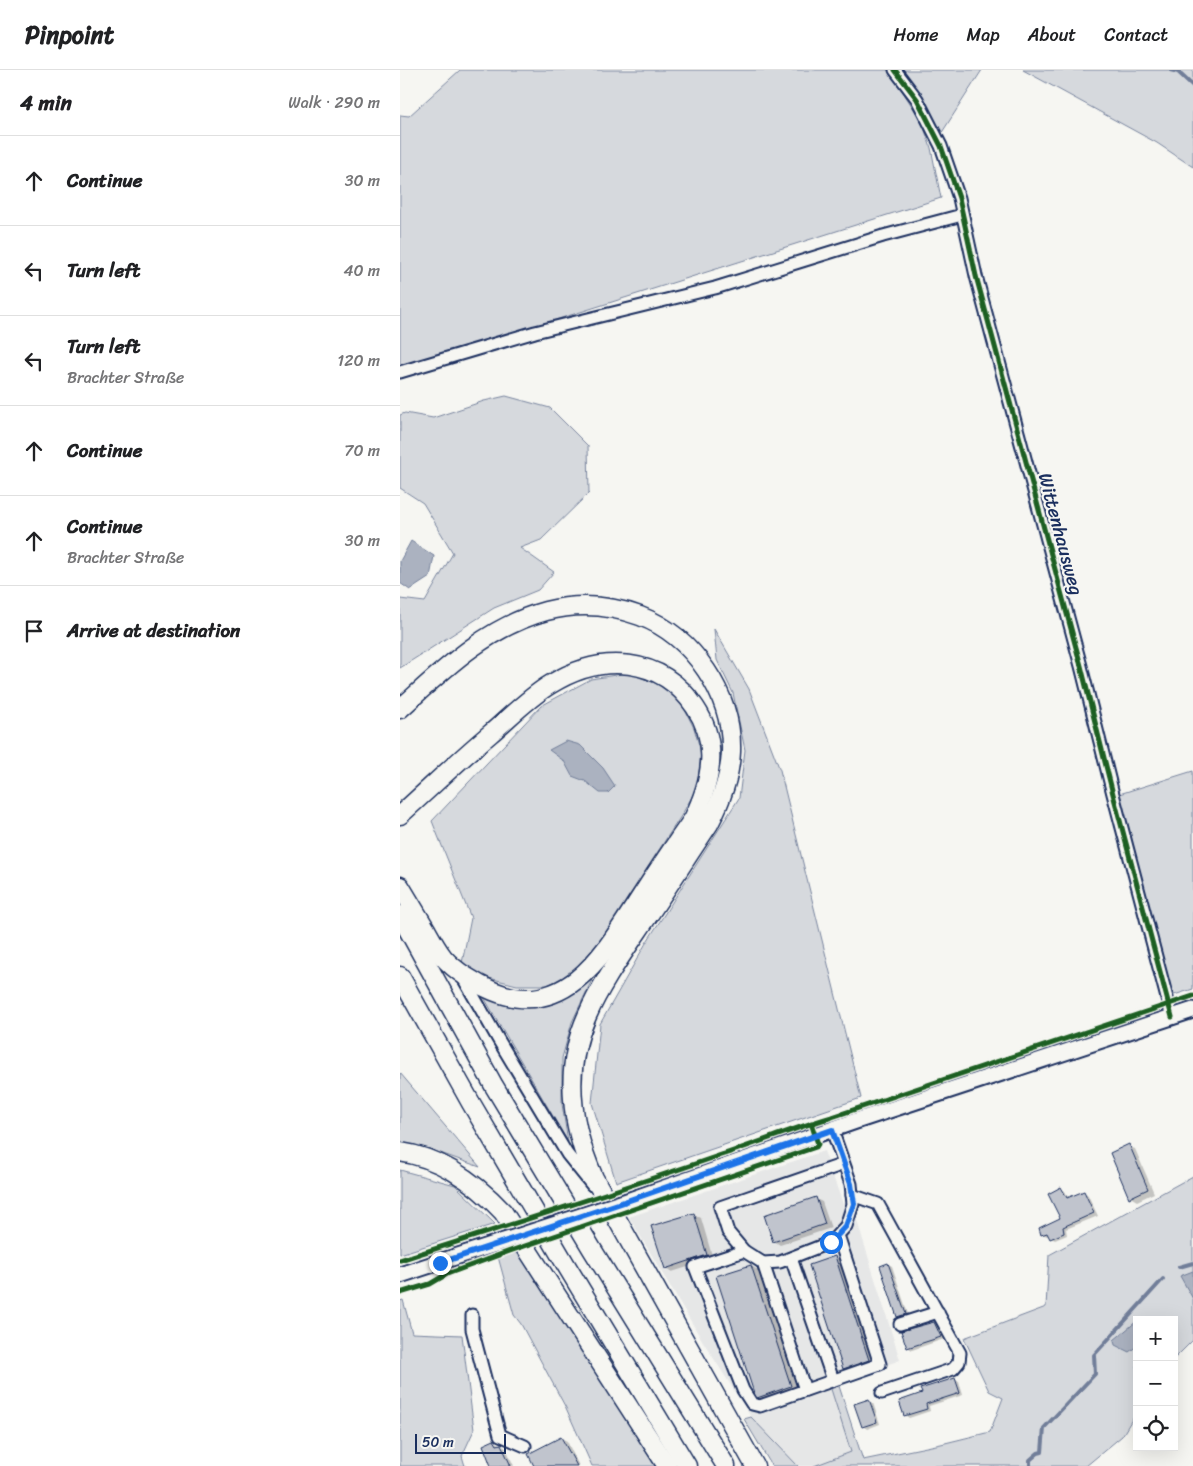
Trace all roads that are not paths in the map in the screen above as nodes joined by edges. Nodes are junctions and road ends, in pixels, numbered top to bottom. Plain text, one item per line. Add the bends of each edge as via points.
1 (895, 70) edge
2 (962, 215) junction
3 (400, 372) edge
4 (400, 709) edge
5 (402, 814) edge
6 (400, 886) edge
7 (400, 915) edge
8 (459, 970) junction
9 (400, 976) edge
10 (1193, 1010) edge
11 (1172, 1017) junction
12 (832, 1130) junction
13 (400, 1152) edge
14 (844, 1164) junction
15 (852, 1195) junction
16 (615, 1205) junction
17 (838, 1235) junction
18 (744, 1251) junction
19 (791, 1258) junction
20 (763, 1263) junction
21 (400, 1275) edge
22 (938, 1312) junction
23 (472, 1315) dead end
24 (900, 1324) dead end
25 (833, 1380) junction
26 (805, 1390) junction
27 (882, 1394) dead end
28 (526, 1446) dead end
29 (668, 1466) edge
30 (687, 1466) edge
31 (726, 1466) edge
32 (755, 1466) edge

1 - 2 street, Wittenhausweg via 917,99 941,146
2 - 3 street via 715,288 535,332
2 - 11 street, Wittenhausweg
4 - 16 highway via 445,668 496,632 546,611 591,606 641,617 679,639 704,666 721,697 731,751 720,802 709,824 609,974 587,1016 575,1057 572,1099 577,1132 594,1178
5 - 8 highway via 539,692 586,668 617,663 646,668 683,692 702,720 710,745 710,767 700,804 606,950 580,978 551,994 534,998 516,997 483,987
6 - 8 highway via 444,957
7 - 31 highway via 499,1094
8 - 16 street via 567,1154
9 - 30 highway via 475,1110
10 - 11 main road
11 - 12 main road
12 - 14 street
12 - 16 main road
13 - 29 highway via 452,1169 480,1189 503,1212
14 - 15 street
14 - 18 street via 720,1207 728,1232
15 - 17 street via 854,1204 846,1226
15 - 22 street via 878,1204
16 - 21 main road, bridge
16 - 32 highway
17 - 19 street via 831,1242
17 - 25 street via 880,1364
18 - 20 street
18 - 26 street via 696,1267 743,1390 752,1404 760,1406
19 - 20 street
19 - 25 street
20 - 26 street
22 - 24 street
22 - 27 street via 960,1353 959,1362 953,1369
23 - 28 street via 472,1329 500,1435
25 - 26 street

